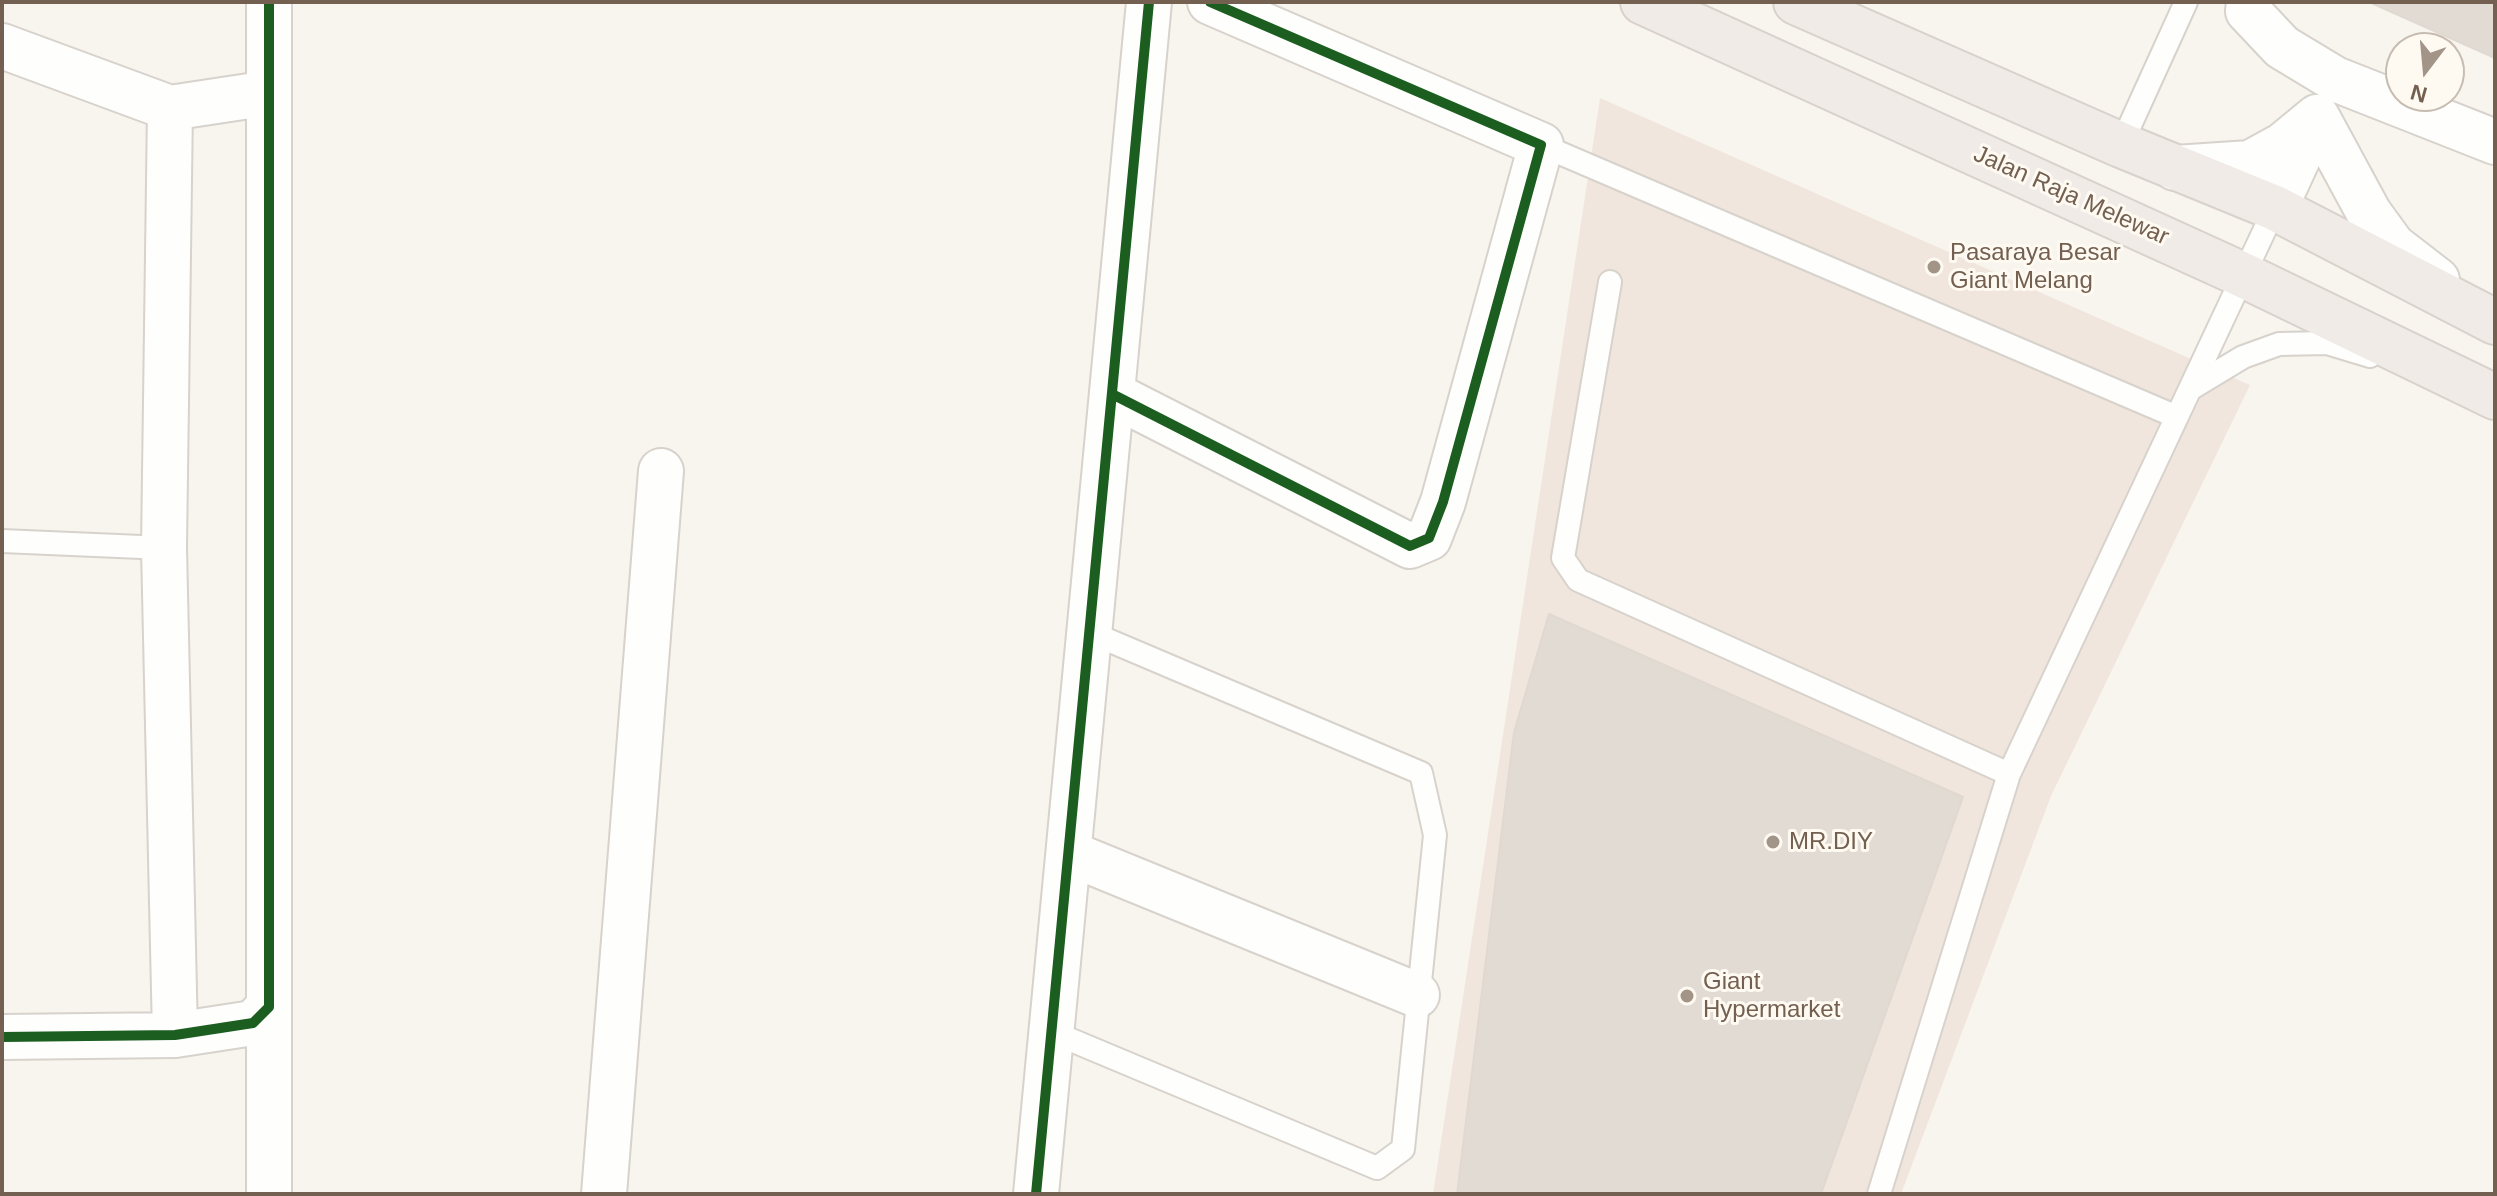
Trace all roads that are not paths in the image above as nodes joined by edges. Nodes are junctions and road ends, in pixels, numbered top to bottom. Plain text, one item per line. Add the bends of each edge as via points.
1 (269, 2) edge
2 (1149, 2) edge
3 (1210, 2) edge
4 (1643, 2) edge
5 (1796, 2) edge
6 (2186, 2) edge
7 (2249, 2) edge
8 (2, 46) edge
9 (269, 93) junction
10 (2326, 98) junction
11 (170, 108) junction
12 (2495, 142) edge
13 (1541, 145) junction
14 (2121, 145) junction
15 (2175, 168) junction
16 (2275, 208) junction
17 (2243, 275) junction
18 (1610, 282) dead end
19 (2489, 319) edge
20 (2190, 389) junction
21 (2483, 392) edge
22 (1112, 394) junction
23 (2177, 417) junction
24 (661, 471) dead end
25 (2, 530) edge
26 (2, 541) edge
27 (164, 548) junction
28 (2, 550) edge
29 (1089, 632) junction
30 (2009, 774) junction
31 (1069, 853) junction
32 (1417, 995) junction
33 (269, 1007) junction
34 (1052, 1032) junction
35 (175, 1035) junction
36 (2, 1037) edge
37 (269, 1194) edge
38 (604, 1194) edge
39 (1036, 1194) edge
40 (1879, 1194) edge

1 - 9 street
2 - 22 street
3 - 13 street
4 - 17 highway, Jalan Raja Melewar
5 - 14 highway
6 - 14 lane
7 - 10 street via 2248,11
8 - 11 street
9 - 11 street
9 - 33 street
10 - 12 street
10 - 15 street via 2283,145 2250,163
10 - 16 street
10 - 19 street via 2369,213 2393,246
11 - 27 street
13 - 22 street via 1429,538 1410,546
13 - 23 lane
14 - 15 highway
15 - 16 highway
16 - 17 lane
16 - 19 highway
17 - 20 lane
17 - 21 highway, Jalan Raja Melewar
18 - 30 lane via 1563,558 1578,580
20 - 21 lane via 2243,357 2279,344 2327,343
20 - 23 lane
22 - 29 street
23 - 30 lane
24 - 38 street
25 - 26 lane
26 - 27 lane
26 - 28 lane
27 - 35 street
29 - 31 street
29 - 32 lane via 1421,773 1435,835
30 - 40 lane
31 - 32 street
31 - 34 street
32 - 34 lane via 1403,1149 1377,1168
33 - 35 street via 253,1023
33 - 37 street
34 - 39 street
35 - 36 street

